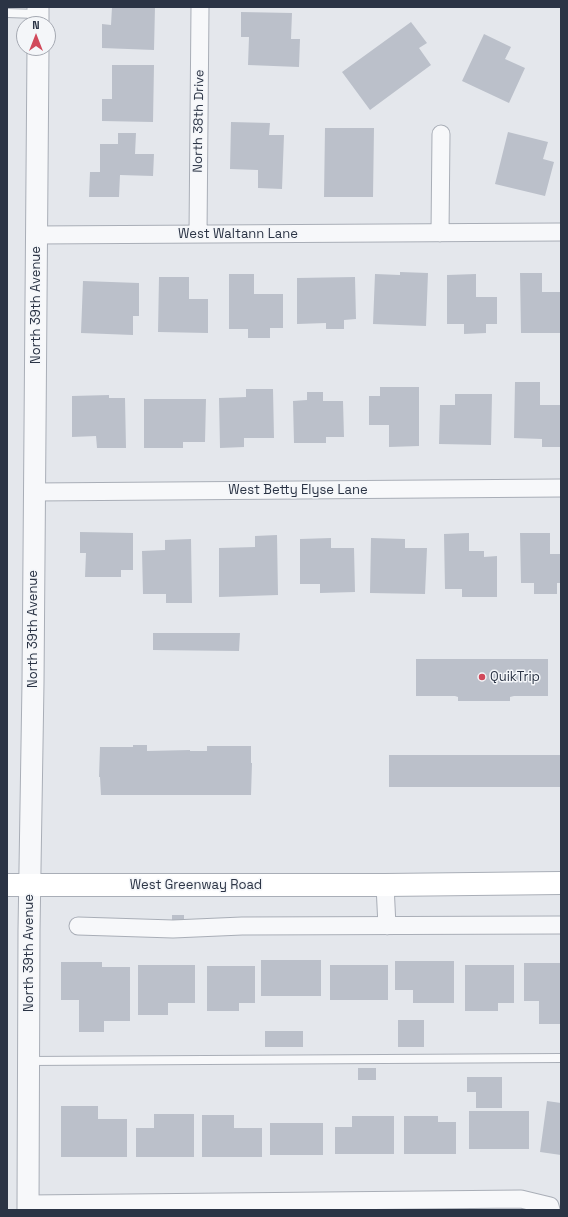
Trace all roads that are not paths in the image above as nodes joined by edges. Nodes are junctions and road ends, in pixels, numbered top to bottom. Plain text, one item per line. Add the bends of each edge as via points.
1 (200, 7) edge
2 (7, 13) edge
3 (38, 15) edge
4 (38, 56) edge
5 (441, 134) dead end
6 (561, 232) edge
7 (440, 233) junction
8 (198, 234) junction
9 (36, 235) junction
10 (561, 488) edge
11 (34, 492) junction
12 (561, 882) edge
13 (7, 885) edge
14 (29, 885) junction
15 (385, 885) junction
16 (561, 925) edge
17 (78, 926) dead end
18 (387, 926) junction
19 (561, 1058) edge
20 (28, 1061) junction
21 (28, 1207) edge
22 (550, 1208) edge

1 - 8 street, North 38th Drive
2 - 3 lane
4 - 9 street, North 39th Avenue
5 - 7 street
6 - 7 street, West Waltann Lane
7 - 8 street, West Waltann Lane
8 - 9 street, West Waltann Lane
9 - 11 street, North 39th Avenue
10 - 11 street, West Betty Elyse Lane
11 - 14 street, North 39th Avenue
12 - 15 main road, West Greenway Road
13 - 14 main road, West Greenway Road
14 - 15 main road, West Greenway Road
14 - 20 street, North 39th Avenue
15 - 18 street
16 - 18 street
17 - 18 street via 173,929 242,926
19 - 20 lane
20 - 21 street, North 39th Avenue
21 - 22 street via 521,1199

